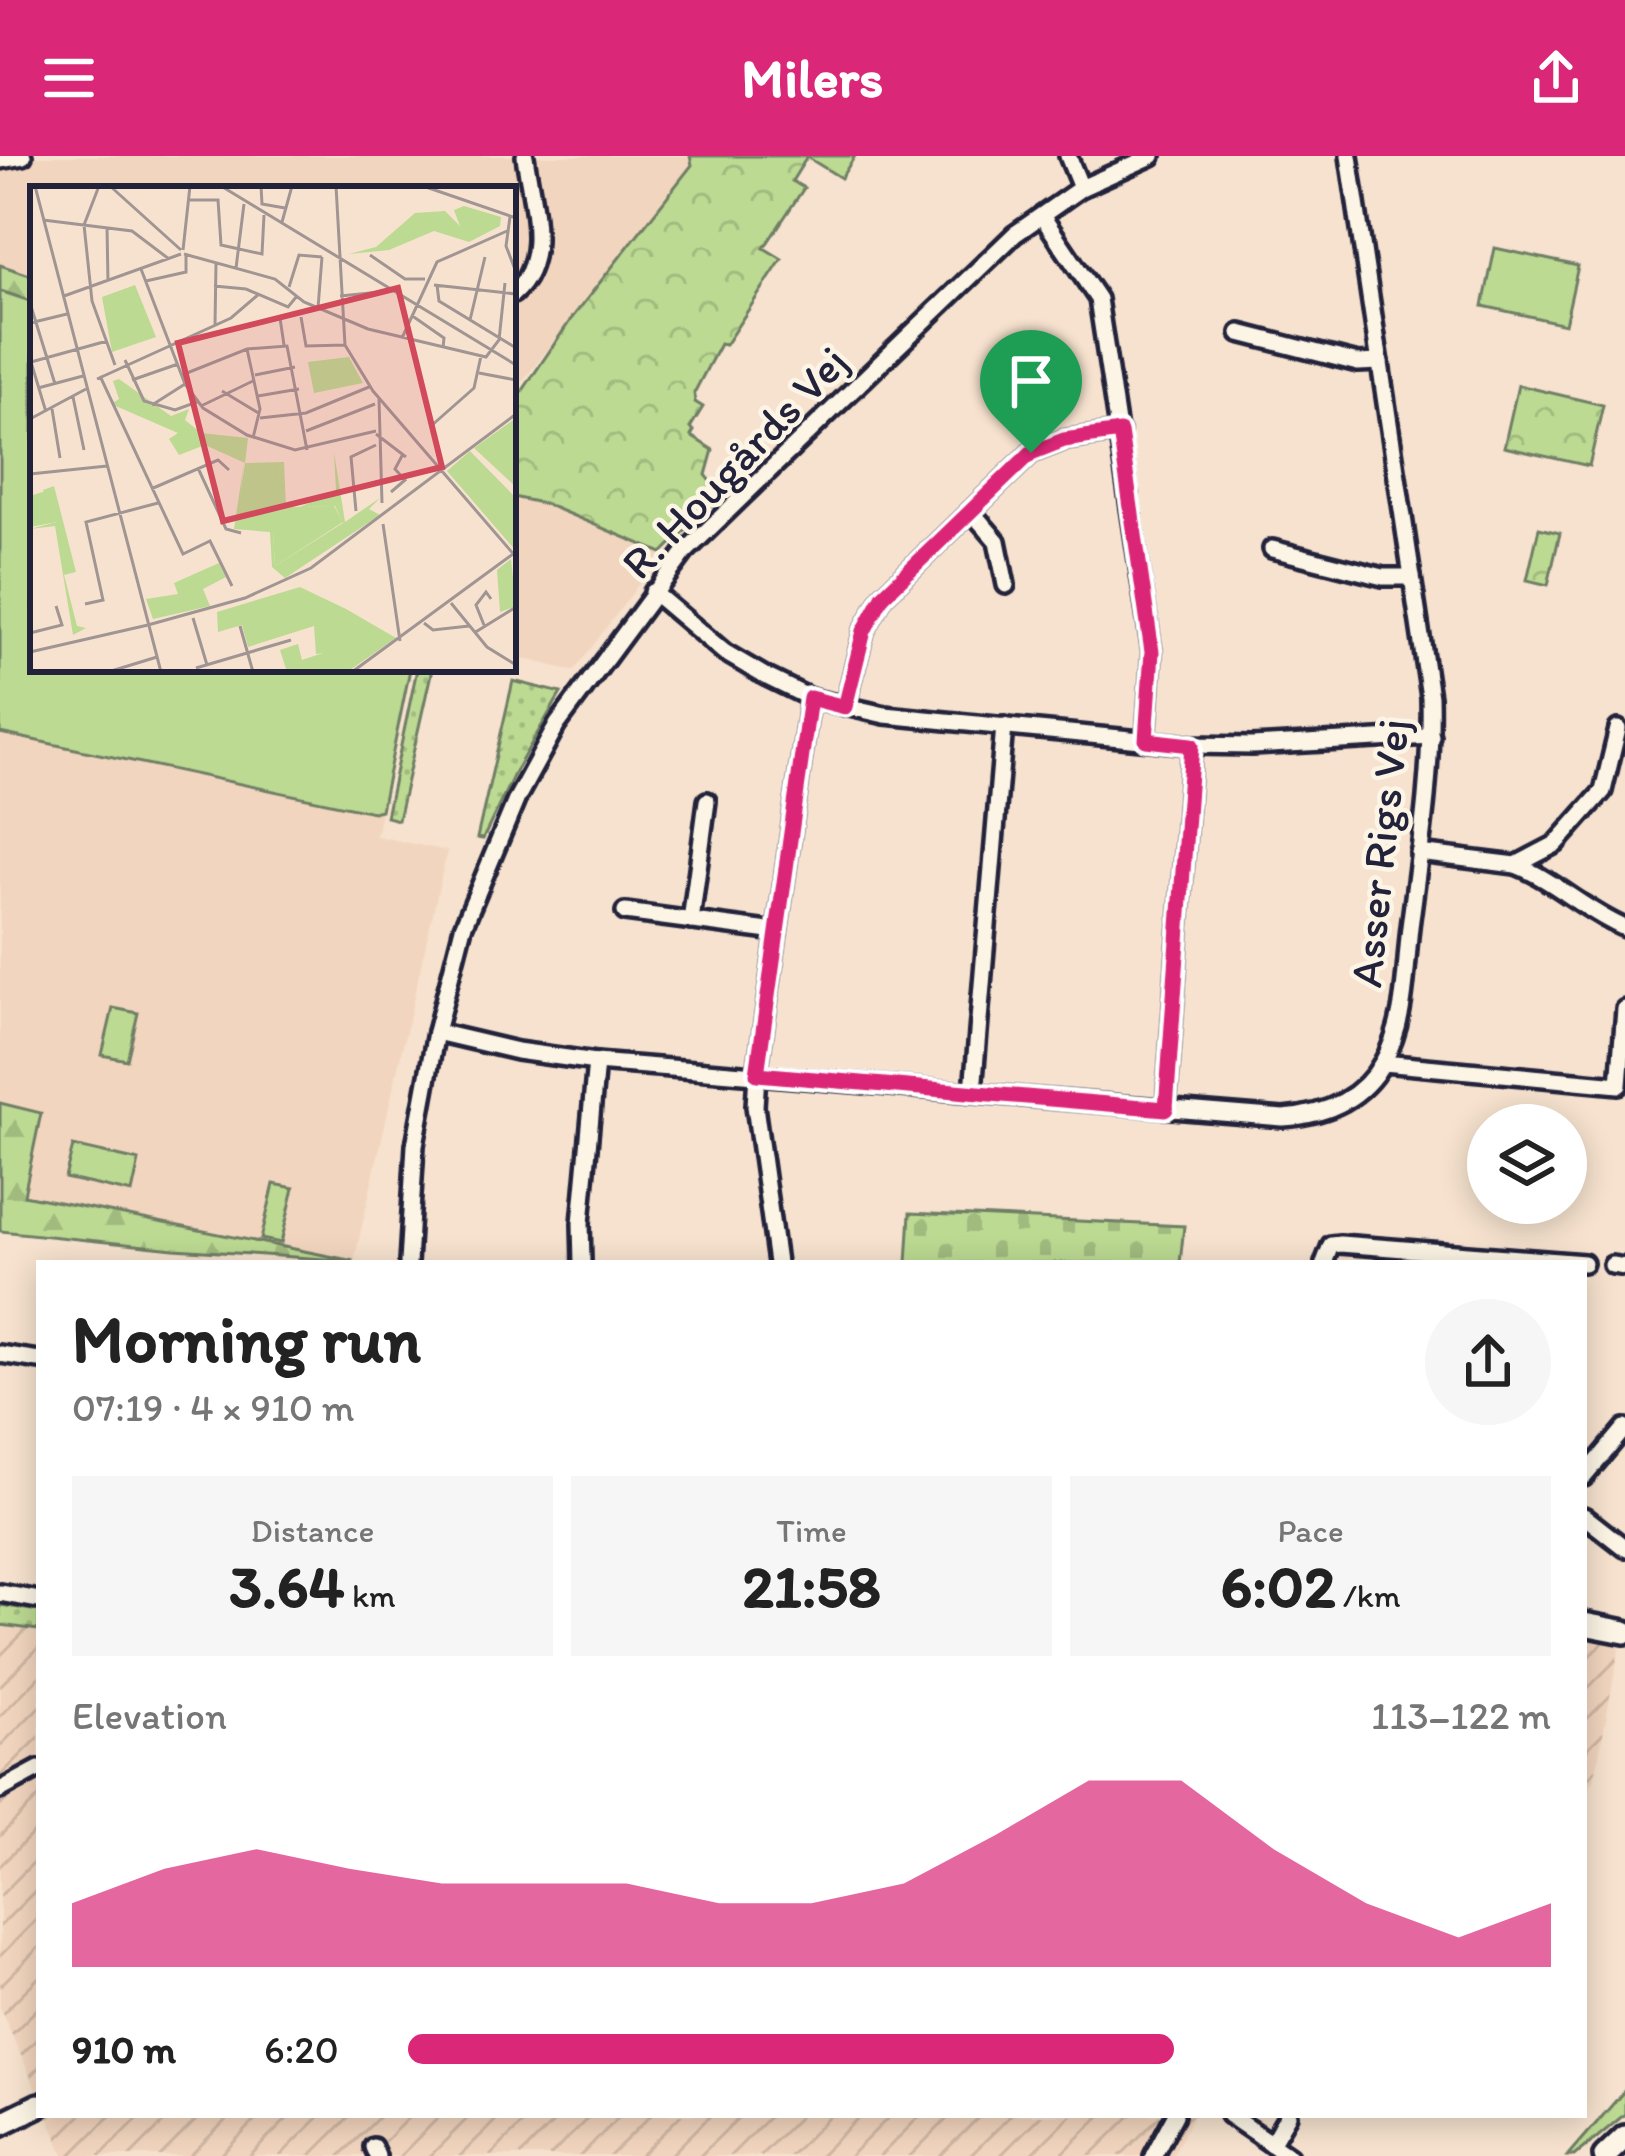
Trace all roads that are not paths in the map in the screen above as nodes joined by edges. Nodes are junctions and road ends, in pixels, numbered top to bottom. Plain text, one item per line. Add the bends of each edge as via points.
1 (23, 156) edge
2 (525, 156) edge
3 (1068, 156) edge
4 (1152, 156) edge
5 (1349, 156) edge
6 (0, 160) edge
7 (1081, 188) junction
8 (1042, 216) junction
9 (516, 291) edge
10 (1240, 333) dead end
11 (1380, 362) junction
12 (1120, 432) junction
13 (970, 511) junction
14 (1272, 549) dead end
15 (1412, 577) junction
16 (1006, 585) dead end
17 (652, 592) junction
18 (810, 698) junction
19 (845, 707) junction
20 (1004, 726) junction
21 (1618, 729) dead end
22 (1431, 736) junction
23 (1146, 740) junction
24 (1192, 745) junction
25 (707, 802) dead end
26 (1419, 853) junction
27 (1516, 865) junction
28 (625, 912) dead end
29 (691, 921) junction
30 (1625, 928) edge
31 (777, 932) junction
32 (1625, 1009) edge
33 (436, 1032) junction
34 (596, 1062) junction
35 (1383, 1063) junction
36 (757, 1074) junction
37 (973, 1090) junction
38 (1166, 1109) junction
39 (407, 1260) edge
40 (582, 1260) edge
41 (777, 1260) edge
42 (1325, 1260) edge
43 (1545, 1260) edge
44 (0, 1354) edge
45 (36, 1360) edge
46 (1625, 1429) edge
47 (1587, 1473) edge
48 (1587, 1518) edge
49 (1625, 1548) edge
50 (0, 1593) edge
51 (36, 1599) edge
52 (1587, 1625) edge
53 (1625, 1632) edge
54 (36, 1771) edge
55 (0, 1790) edge
56 (36, 2106) edge
57 (1173, 2118) edge
58 (1233, 2118) edge
59 (1286, 2118) edge
60 (0, 2124) edge
61 (1625, 2137) edge
62 (1271, 2144) junction
63 (1153, 2156) edge
64 (1288, 2156) edge
65 (1605, 2156) edge

1 - 6 street
2 - 9 street via 538,250 529,280
3 - 7 street
4 - 7 street, R. Hougårds Vej
5 - 11 street, Asser Rigs Vej
7 - 8 street, R. Hougårds Vej
8 - 12 street via 1098,298
8 - 17 street, R. Hougårds Vej via 877,366
10 - 11 street
11 - 15 street, Asser Rigs Vej
12 - 13 street via 1031,453
12 - 23 street via 1152,652
13 - 16 street via 997,541
13 - 19 street via 883,596 864,631
14 - 15 street via 1383,578
15 - 22 street, Asser Rigs Vej
17 - 18 street via 724,652
17 - 33 street, R. Hougårds Vej via 557,725 517,798 463,927
18 - 19 street
18 - 31 street
19 - 20 street
20 - 23 street
20 - 37 street
21 - 27 street via 1603,790 1556,844
22 - 24 street
22 - 26 street, Asser Rigs Vej
23 - 24 street
24 - 38 street
25 - 29 street
26 - 27 street
26 - 35 street, Asser Rigs Vej via 1400,1008
27 - 30 street
28 - 29 street
29 - 31 street
31 - 36 street
32 - 35 street via 1619,1085
33 - 34 street
33 - 39 street, R. Hougårds Vej via 415,1144
34 - 36 street
34 - 40 street
35 - 38 street via 1351,1098 1308,1116
36 - 37 street
36 - 41 street
37 - 38 street
42 - 43 street via 1340,1244
44 - 45 street
46 - 47 street
48 - 49 street
50 - 51 street
52 - 53 street
54 - 55 street
56 - 60 street
57 - 63 street
58 - 62 street
59 - 62 street
61 - 65 street
62 - 64 street

